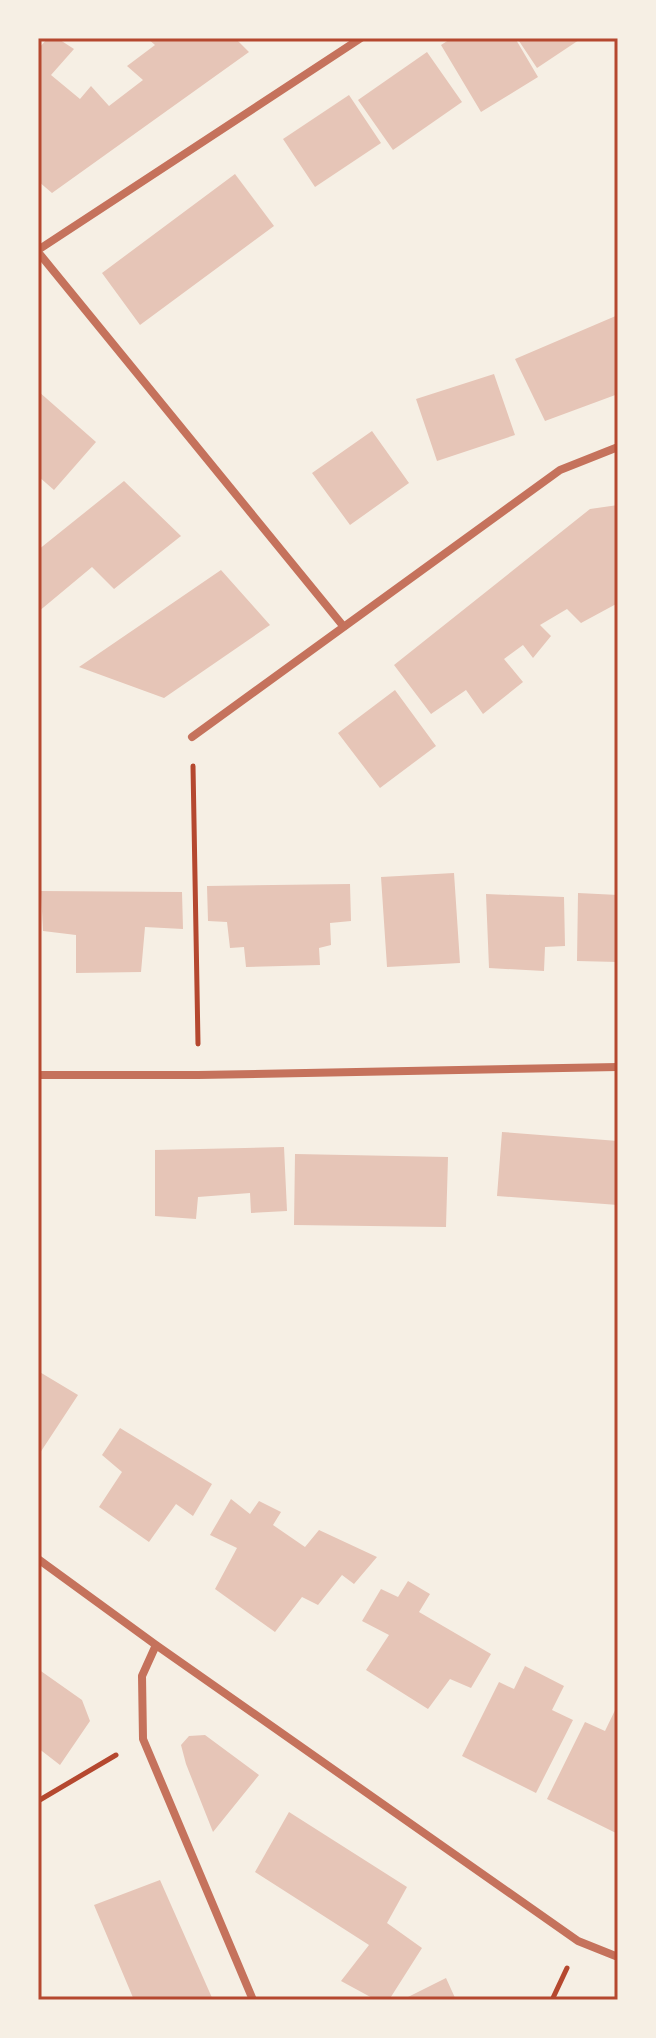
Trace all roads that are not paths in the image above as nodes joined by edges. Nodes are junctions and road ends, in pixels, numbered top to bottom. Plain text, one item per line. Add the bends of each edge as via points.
1 (361, 38) edge
2 (38, 251) edge
3 (618, 447) edge
4 (344, 627) junction
5 (192, 737) road end
6 (618, 1067) edge
7 (38, 1075) edge
8 (38, 1559) edge
9 (156, 1645) junction
10 (618, 1957) edge
11 (253, 2000) edge

1 - 2 street
2 - 4 street
3 - 4 street via 560,470
4 - 5 street
6 - 7 street
8 - 9 street
9 - 10 street via 578,1941
9 - 11 street via 142,1676 143,1739

